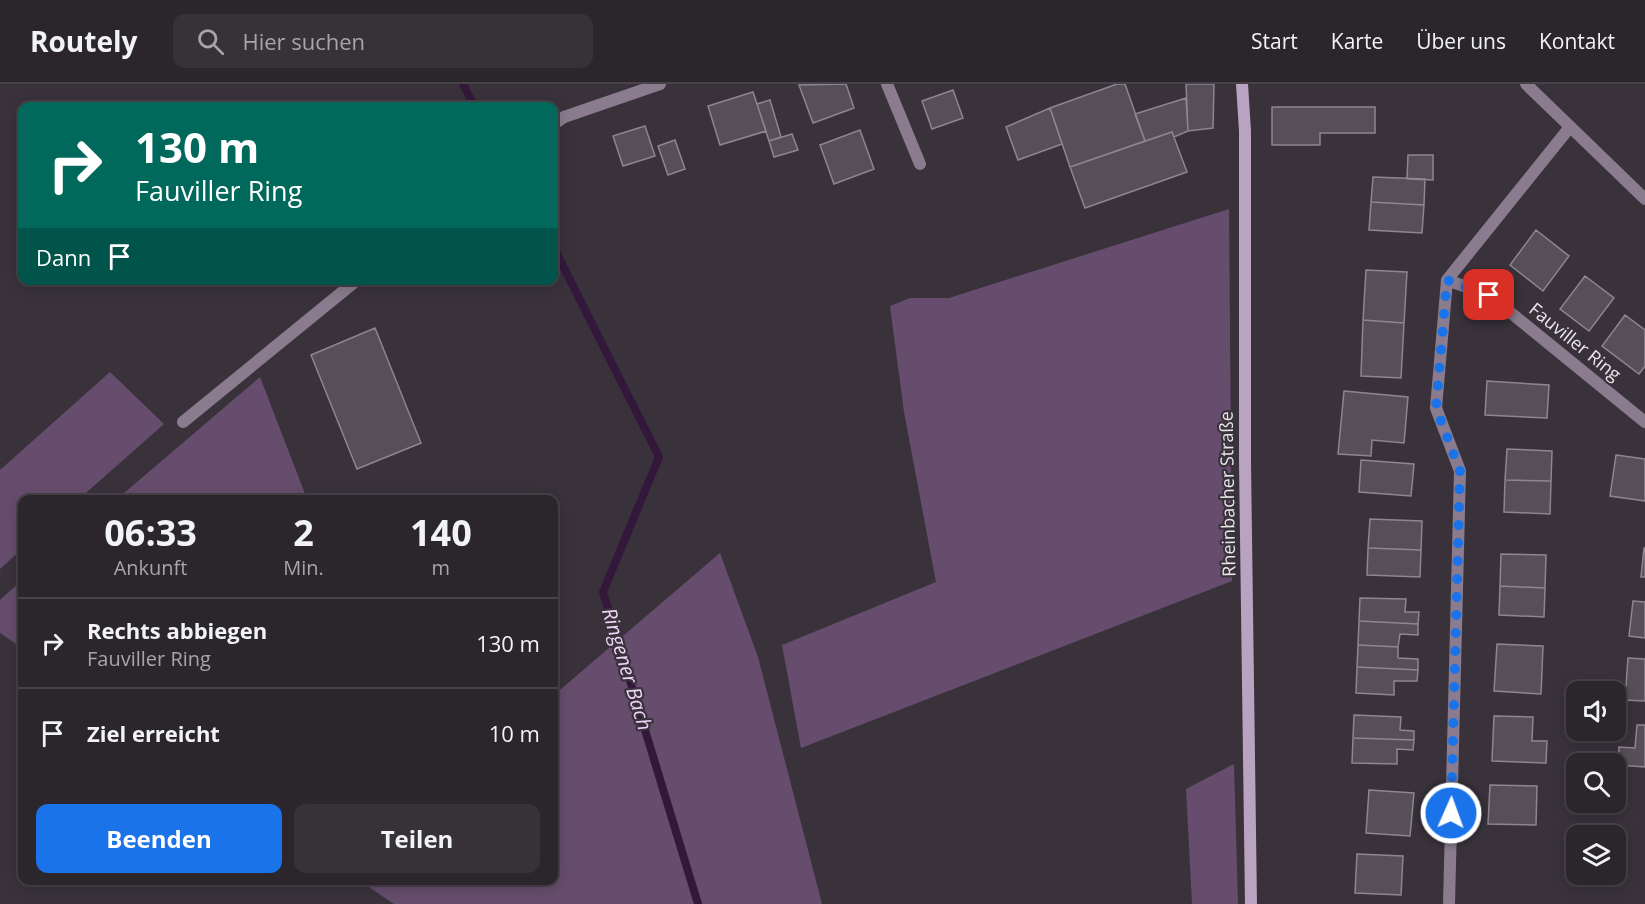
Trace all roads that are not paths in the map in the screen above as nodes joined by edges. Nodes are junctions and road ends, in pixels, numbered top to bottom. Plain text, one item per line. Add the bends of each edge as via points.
1 (660, 84) edge
2 (887, 84) edge
3 (1242, 84) edge
4 (1526, 84) edge
5 (559, 121) edge
6 (1570, 127) junction
7 (920, 164) dead end
8 (1645, 200) edge
9 (1447, 280) junction
10 (351, 285) edge
11 (183, 422) dead end
12 (1645, 422) edge
13 (1251, 904) edge
14 (1449, 904) edge

1 - 5 street
2 - 7 street
3 - 13 main road, Rheinbacher Straße
4 - 6 street
6 - 8 street
6 - 9 street
9 - 12 street, Fauviller Ring via 1489,295
9 - 14 street via 1436,408 1460,471
10 - 11 street

